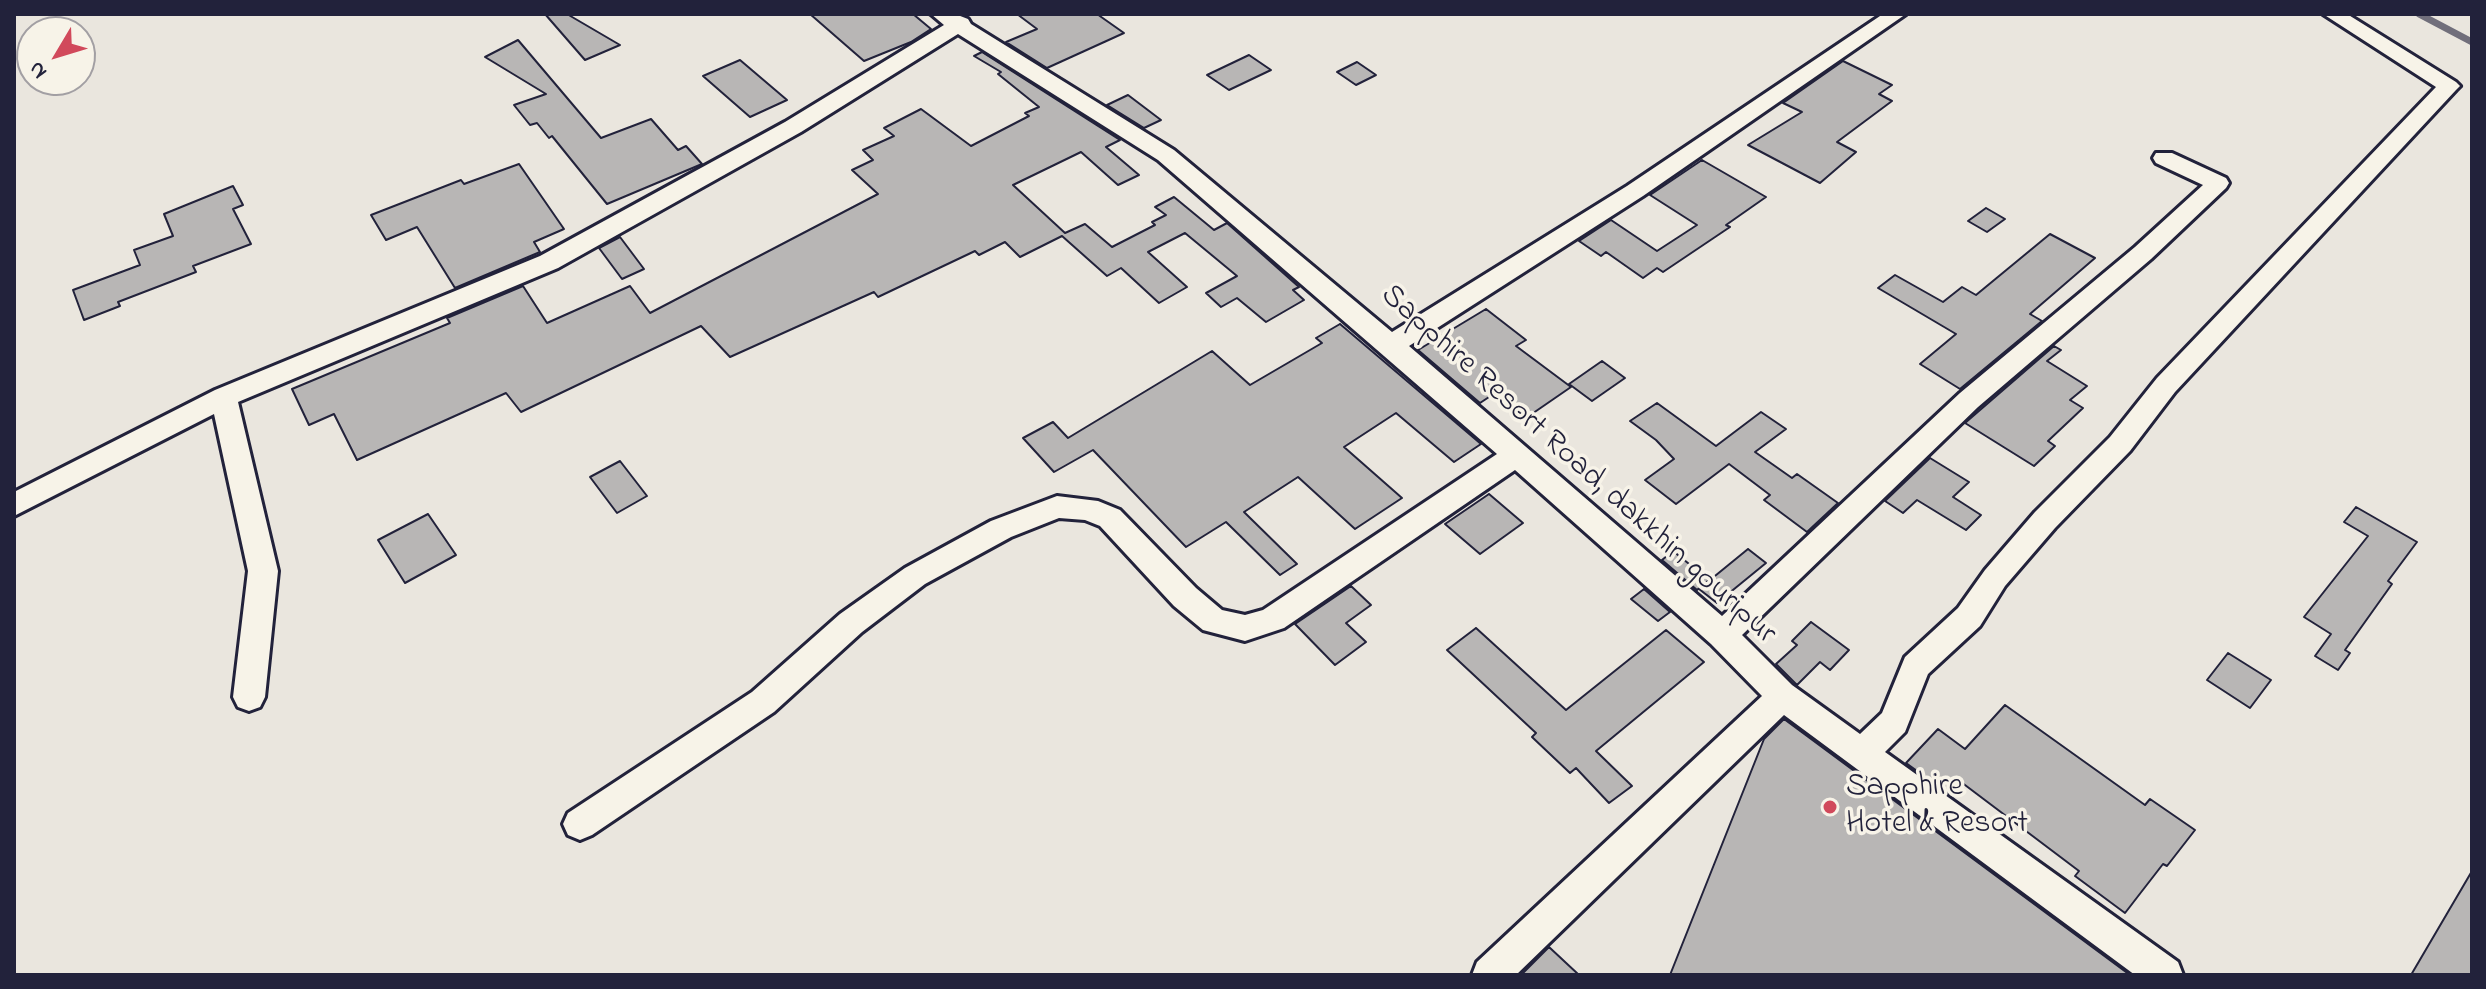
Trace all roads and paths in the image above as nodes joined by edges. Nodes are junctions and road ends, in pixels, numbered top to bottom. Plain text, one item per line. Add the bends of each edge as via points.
1 (1896, 14) edge
2 (2333, 14) edge
3 (951, 19) edge
4 (2164, 158) dead end
5 (1391, 345) junction
6 (224, 397) junction
7 (1516, 455) junction
8 (14, 505) edge
9 (1722, 635) junction
10 (1781, 695) junction
11 (249, 697) dead end
12 (1863, 753) junction
13 (580, 824) dead end
14 (1490, 975) edge
15 (2165, 975) edge

1 - 5 street via 1635,191
2 - 12 street via 2449,86 2166,385 2120,444 1995,578 1969,617 1916,666 1894,722
3 - 5 street, Sapphire Resort Road, dakkhin gouripur via 1166,155
3 - 6 street via 793,127 549,262
4 - 9 street via 2218,183 1969,400
5 - 7 street, Sapphire Resort Road, dakkhin gouripur
6 - 8 street
6 - 11 street via 263,571
7 - 9 street, Sapphire Resort Road, dakkhin gouripur
7 - 13 street via 1273,619 1245,628 1214,621 1110,518 1088,509 1057,507 1001,529 915,576 851,623 763,702
9 - 10 street, Sapphire Resort Road, dakkhin gouripur
10 - 12 street, Sapphire Resort Road, dakkhin gouripur
10 - 14 street via 1766,715
12 - 15 street, Sapphire Resort Road, dakkhin gouripur

